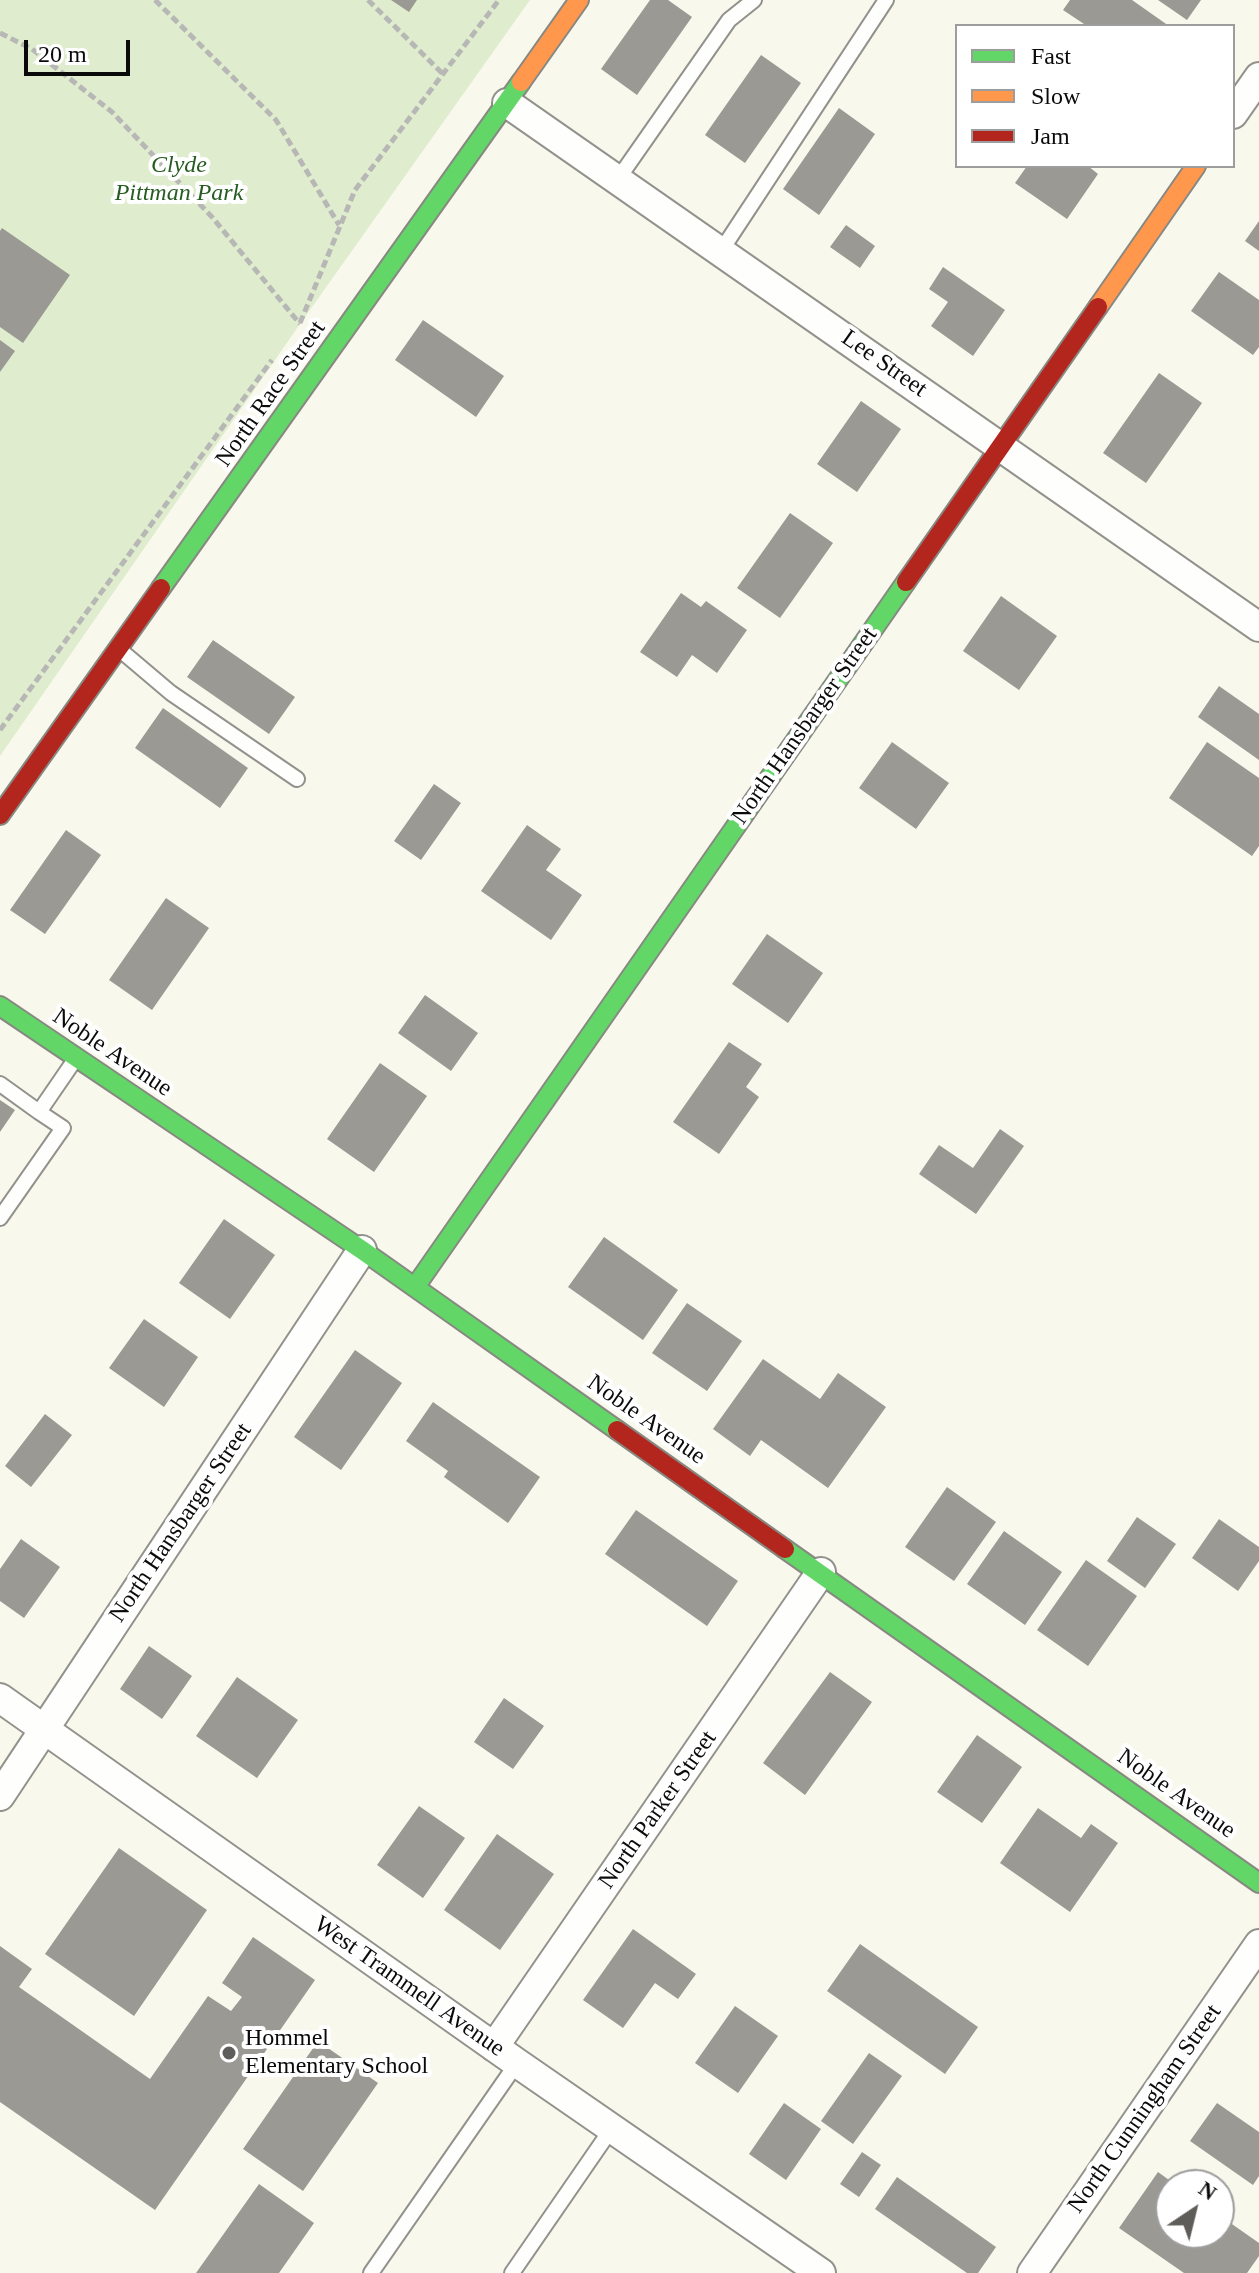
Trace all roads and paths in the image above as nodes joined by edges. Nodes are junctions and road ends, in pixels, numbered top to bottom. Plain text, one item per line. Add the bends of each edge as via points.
1 (155, 0) edge
2 (368, 0) edge
3 (499, 0) edge
4 (579, 0) edge
5 (754, 0) edge
6 (886, 0) edge
7 (0, 33) edge
8 (442, 73) junction
9 (1259, 77) edge
10 (507, 103) junction
11 (1235, 111) edge
12 (1195, 168) edge
13 (618, 179) junction
14 (340, 226) junction
15 (721, 251) junction
16 (300, 324) junction
17 (290, 336) dead end
18 (281, 349) dead end
19 (1001, 446) junction
20 (1259, 627) edge
21 (119, 649) junction
22 (0, 730) edge
23 (297, 779) dead end
24 (0, 815) edge
25 (0, 1006) edge
26 (77, 1058) junction
27 (0, 1084) edge
28 (39, 1112) junction
29 (0, 1218) edge
30 (362, 1250) junction
31 (415, 1287) junction
32 (821, 1572) junction
33 (0, 1698) edge
34 (44, 1730) junction
35 (0, 1796) edge
36 (1259, 1883) edge
37 (1259, 1944) edge
38 (506, 2055) junction
39 (612, 2128) junction
40 (371, 2273) edge
41 (512, 2273) edge
42 (821, 2273) edge
43 (1032, 2273) edge

1 - 14 path via 276,120
2 - 8 path
3 - 8 path
4 - 10 street, North Race Street
5 - 13 lane via 729,20
6 - 15 lane
7 - 16 path via 32,49 112,112 212,217
8 - 14 path via 355,190
9 - 11 street
10 - 13 street, Lee Street
10 - 21 street, North Race Street
12 - 19 street, North Hansbarger Street
13 - 15 street, Lee Street
14 - 16 path
15 - 19 street, Lee Street
16 - 17 path
18 - 22 path
19 - 20 street, Lee Street
19 - 31 street, North Hansbarger Street
21 - 23 lane via 171,693
21 - 24 street, North Race Street
25 - 26 street, Noble Avenue
26 - 28 lane
26 - 30 street, Noble Avenue
27 - 28 lane
28 - 29 lane via 63,1128
30 - 31 street, Noble Avenue
30 - 34 street, North Hansbarger Street
31 - 32 street, Noble Avenue
32 - 36 street, Noble Avenue
32 - 38 street, North Parker Street
33 - 34 street, West Trammell Avenue
34 - 35 street, North Hansbarger Street
34 - 38 street, West Trammell Avenue
37 - 43 street, North Cunningham Street
38 - 39 street, West Trammell Avenue
38 - 40 lane
39 - 41 lane
39 - 42 street, West Trammell Avenue

